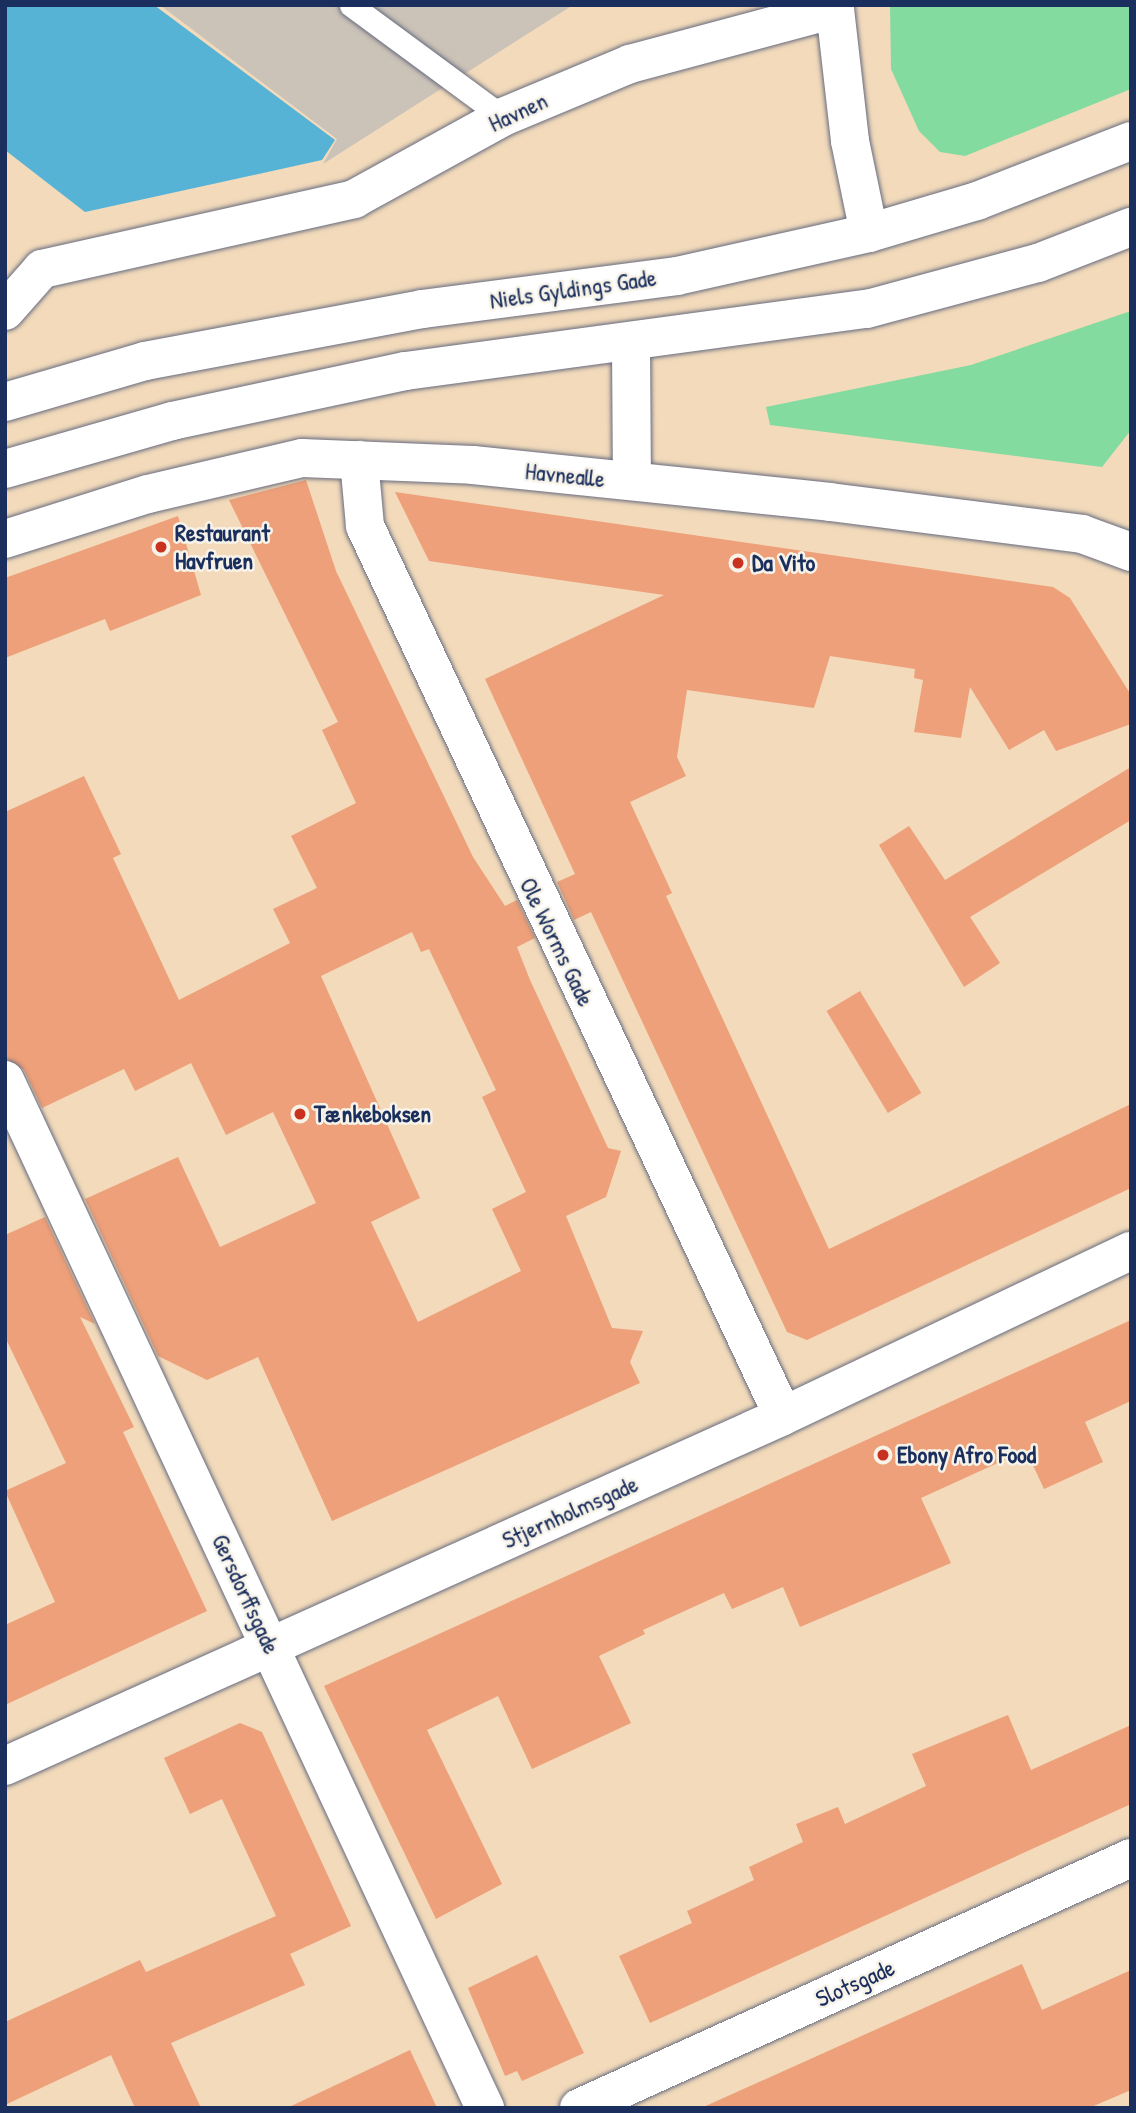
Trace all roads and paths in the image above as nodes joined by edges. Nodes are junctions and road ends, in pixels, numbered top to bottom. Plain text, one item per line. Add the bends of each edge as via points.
1 (351, 5) edge
2 (835, 7) edge
3 (503, 117) junction
4 (1131, 141) edge
5 (1131, 228) edge
6 (869, 233) junction
7 (5, 311) edge
8 (631, 345) junction
9 (5, 402) edge
10 (359, 460) junction
11 (5, 469) edge
12 (632, 481) junction
13 (5, 539) edge
14 (1131, 552) edge
15 (5, 1080) edge
16 (1131, 1251) edge
17 (783, 1416) junction
18 (271, 1647) junction
19 (5, 1766) edge
20 (1131, 1858) edge
21 (485, 2108) edge
22 (579, 2108) edge

1 - 3 lane
2 - 3 street, Havnen via 642,60
2 - 6 street, Havnen via 850,141
3 - 7 street, Havnen via 354,199 42,269
4 - 6 street, Niels Gyldings Gade via 990,196
5 - 8 street via 1038,263 867,309
6 - 9 street, Niels Gyldings Gade via 677,276 423,309 145,361
8 - 11 street via 406,371 172,421
8 - 12 street
10 - 12 street, Havnealle
10 - 13 street, Havnealle via 302,458 148,494
10 - 17 street, Ole Worms Gade via 365,526
12 - 14 street, Havnealle via 1082,534
15 - 18 street, Gersdorffsgade
16 - 17 street, Stjernholmsgade
17 - 18 street, Stjernholmsgade
18 - 19 street, Stjernholmsgade
18 - 21 street, Gersdorffsgade
20 - 22 street, Slotsgade

